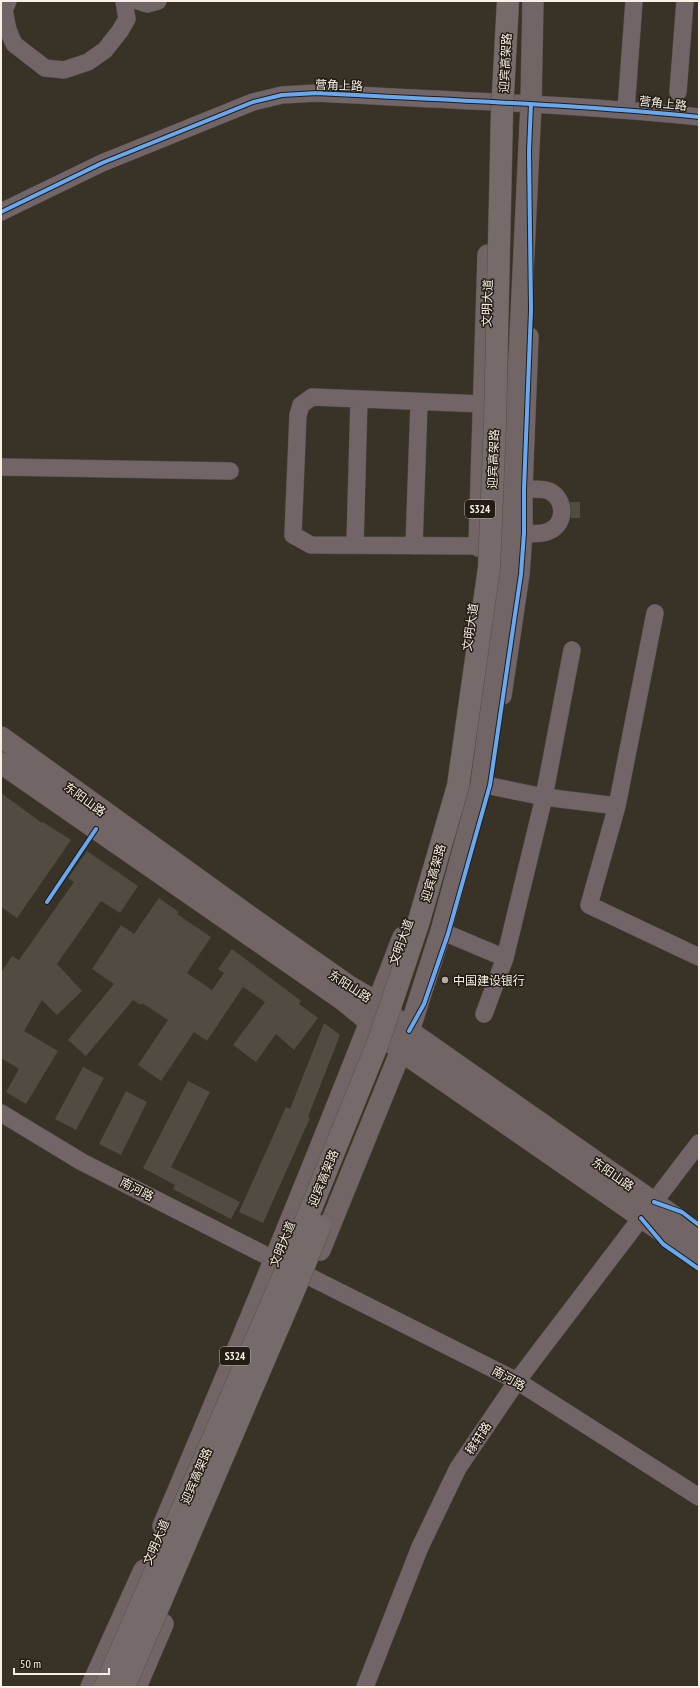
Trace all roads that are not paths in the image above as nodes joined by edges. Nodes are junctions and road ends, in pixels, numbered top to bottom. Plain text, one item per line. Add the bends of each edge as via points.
1 (128, 1) edge
2 (158, 1) edge
3 (498, 1) edge
4 (508, 1) edge
5 (520, 1) edge
6 (533, 1) edge
7 (634, 1) edge
8 (685, 1) edge
9 (4, 7) edge
10 (678, 92) dead end
11 (493, 103) junction
12 (531, 104) junction
13 (626, 110) junction
14 (699, 117) edge
15 (1, 212) edge
16 (359, 399) junction
17 (419, 403) junction
18 (484, 404) junction
19 (1, 467) edge
20 (230, 471) dead end
21 (524, 489) junction
22 (524, 533) junction
23 (355, 545) junction
24 (414, 546) junction
25 (479, 546) junction
26 (655, 613) dead end
27 (572, 650) dead end
28 (1, 737) edge
29 (1, 763) edge
30 (486, 785) junction
31 (544, 797) junction
32 (617, 806) junction
33 (444, 933) junction
34 (699, 957) edge
35 (505, 958) junction
36 (374, 1013) junction
37 (484, 1014) dead end
38 (409, 1031) junction
39 (401, 1051) junction
40 (1, 1113) edge
41 (699, 1143) edge
42 (648, 1210) junction
43 (699, 1234) edge
44 (699, 1257) edge
45 (275, 1260) junction
46 (310, 1277) junction
47 (254, 1311) junction
48 (517, 1381) junction
49 (699, 1497) edge
50 (91, 1687) edge
51 (100, 1687) edge
52 (105, 1687) edge
53 (124, 1687) edge
54 (136, 1687) edge
55 (365, 1687) edge

1 - 2 street via 147,4
1 - 9 street via 127,18 105,50 88,62 64,70 45,68 14,44 8,30
3 - 11 main road, 文明大道 / S324
4 - 52 highway, 迎宾高架路, bridge via 502,112 489,568 458,786 418,924 378,1043 280,1282
5 - 53 highway, 迎宾高架路, bridge via 508,426 501,544 471,790 432,929 391,1048 295,1288
6 - 12 main road, S324
7 - 13 street
8 - 10 street
11 - 12 street, 营角上路
11 - 15 street, 营角上路 via 317,93 282,95 253,102 102,163
11 - 18 main road, 文明大道 / S324
12 - 13 street, 营角上路
12 - 21 street via 529,151 532,310
12 - 30 main road, S324 via 509,570
13 - 14 street, 营角上路
16 - 17 street
16 - 23 street
16 - 23 street via 312,397 301,405 298,415 293,534 311,545
17 - 18 street
17 - 24 street
18 - 25 main road, 文明大道 / S324
19 - 20 street
21 - 22 street
21 - 22 street via 550,492 559,499 562,510 560,522 551,531 539,534
22 - 30 street via 520,574
23 - 24 street
24 - 25 street
25 - 36 main road, 文明大道 / S324 via 449,782 409,922
26 - 32 street
27 - 31 street
28 - 36 main road, 东阳山路 via 349,986
29 - 36 main road, 东阳山路 via 343,1000
30 - 31 street
30 - 33 main road, S324
31 - 32 street
31 - 35 street
32 - 34 street via 589,905
33 - 35 street
33 - 38 main road, S324
35 - 37 street
36 - 38 main road, 东阳山路
36 - 39 main road, 东阳山路
36 - 45 main road, 文明大道 / S324
38 - 39 main road, S324
38 - 42 main road, 东阳山路
39 - 42 main road, 东阳山路
39 - 46 main road, S324
40 - 45 street, 南河路 via 82,1162
41 - 42 street, 稼轩路
42 - 43 main road, 东阳山路
42 - 44 main road, 东阳山路
42 - 48 street, 稼轩路
45 - 47 main road, 文明大道 / S324
46 - 48 street, 南河路
46 - 54 main road, S324
47 - 50 main road, 文明大道 / S324 via 149,1560
47 - 51 highway via 143,1561
48 - 49 street, 南河路
48 - 55 street, 稼轩路 via 458,1468 420,1547

